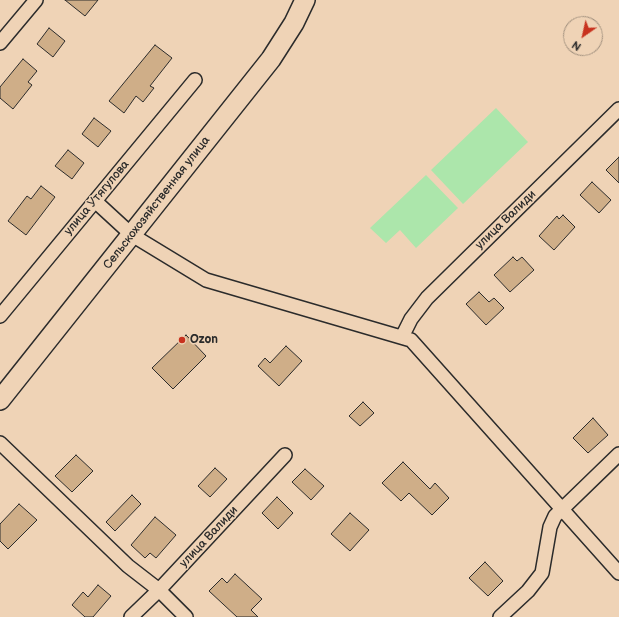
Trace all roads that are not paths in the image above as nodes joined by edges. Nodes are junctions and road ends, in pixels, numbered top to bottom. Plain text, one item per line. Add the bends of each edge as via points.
1 (36, 0) edge
2 (305, 0) edge
3 (0, 43) edge
4 (195, 80) dead end
5 (619, 109) edge
6 (95, 201) junction
7 (132, 235) junction
8 (0, 316) edge
9 (402, 337) junction
10 (0, 400) edge
11 (0, 442) edge
12 (619, 454) edge
13 (285, 455) dead end
14 (560, 508) junction
15 (619, 573) edge
16 (159, 590) junction
17 (132, 617) edge
18 (186, 617) edge
19 (500, 617) edge

1 - 3 street
2 - 7 main road, Сельскохозяйственная улица via 271,59
4 - 6 street, улица Утягулова
5 - 9 street, улица Валиди via 427,298
6 - 7 street
6 - 8 street, улица Утягулова
7 - 9 street via 206,280
7 - 10 main road, Сельскохозяйственная улица
9 - 14 street via 411,340
11 - 16 street via 128,566
12 - 14 street
13 - 16 street, улица Валиди
14 - 15 street
14 - 19 street via 550,527 542,573 528,591
16 - 17 street, улица Валиди
16 - 18 street

